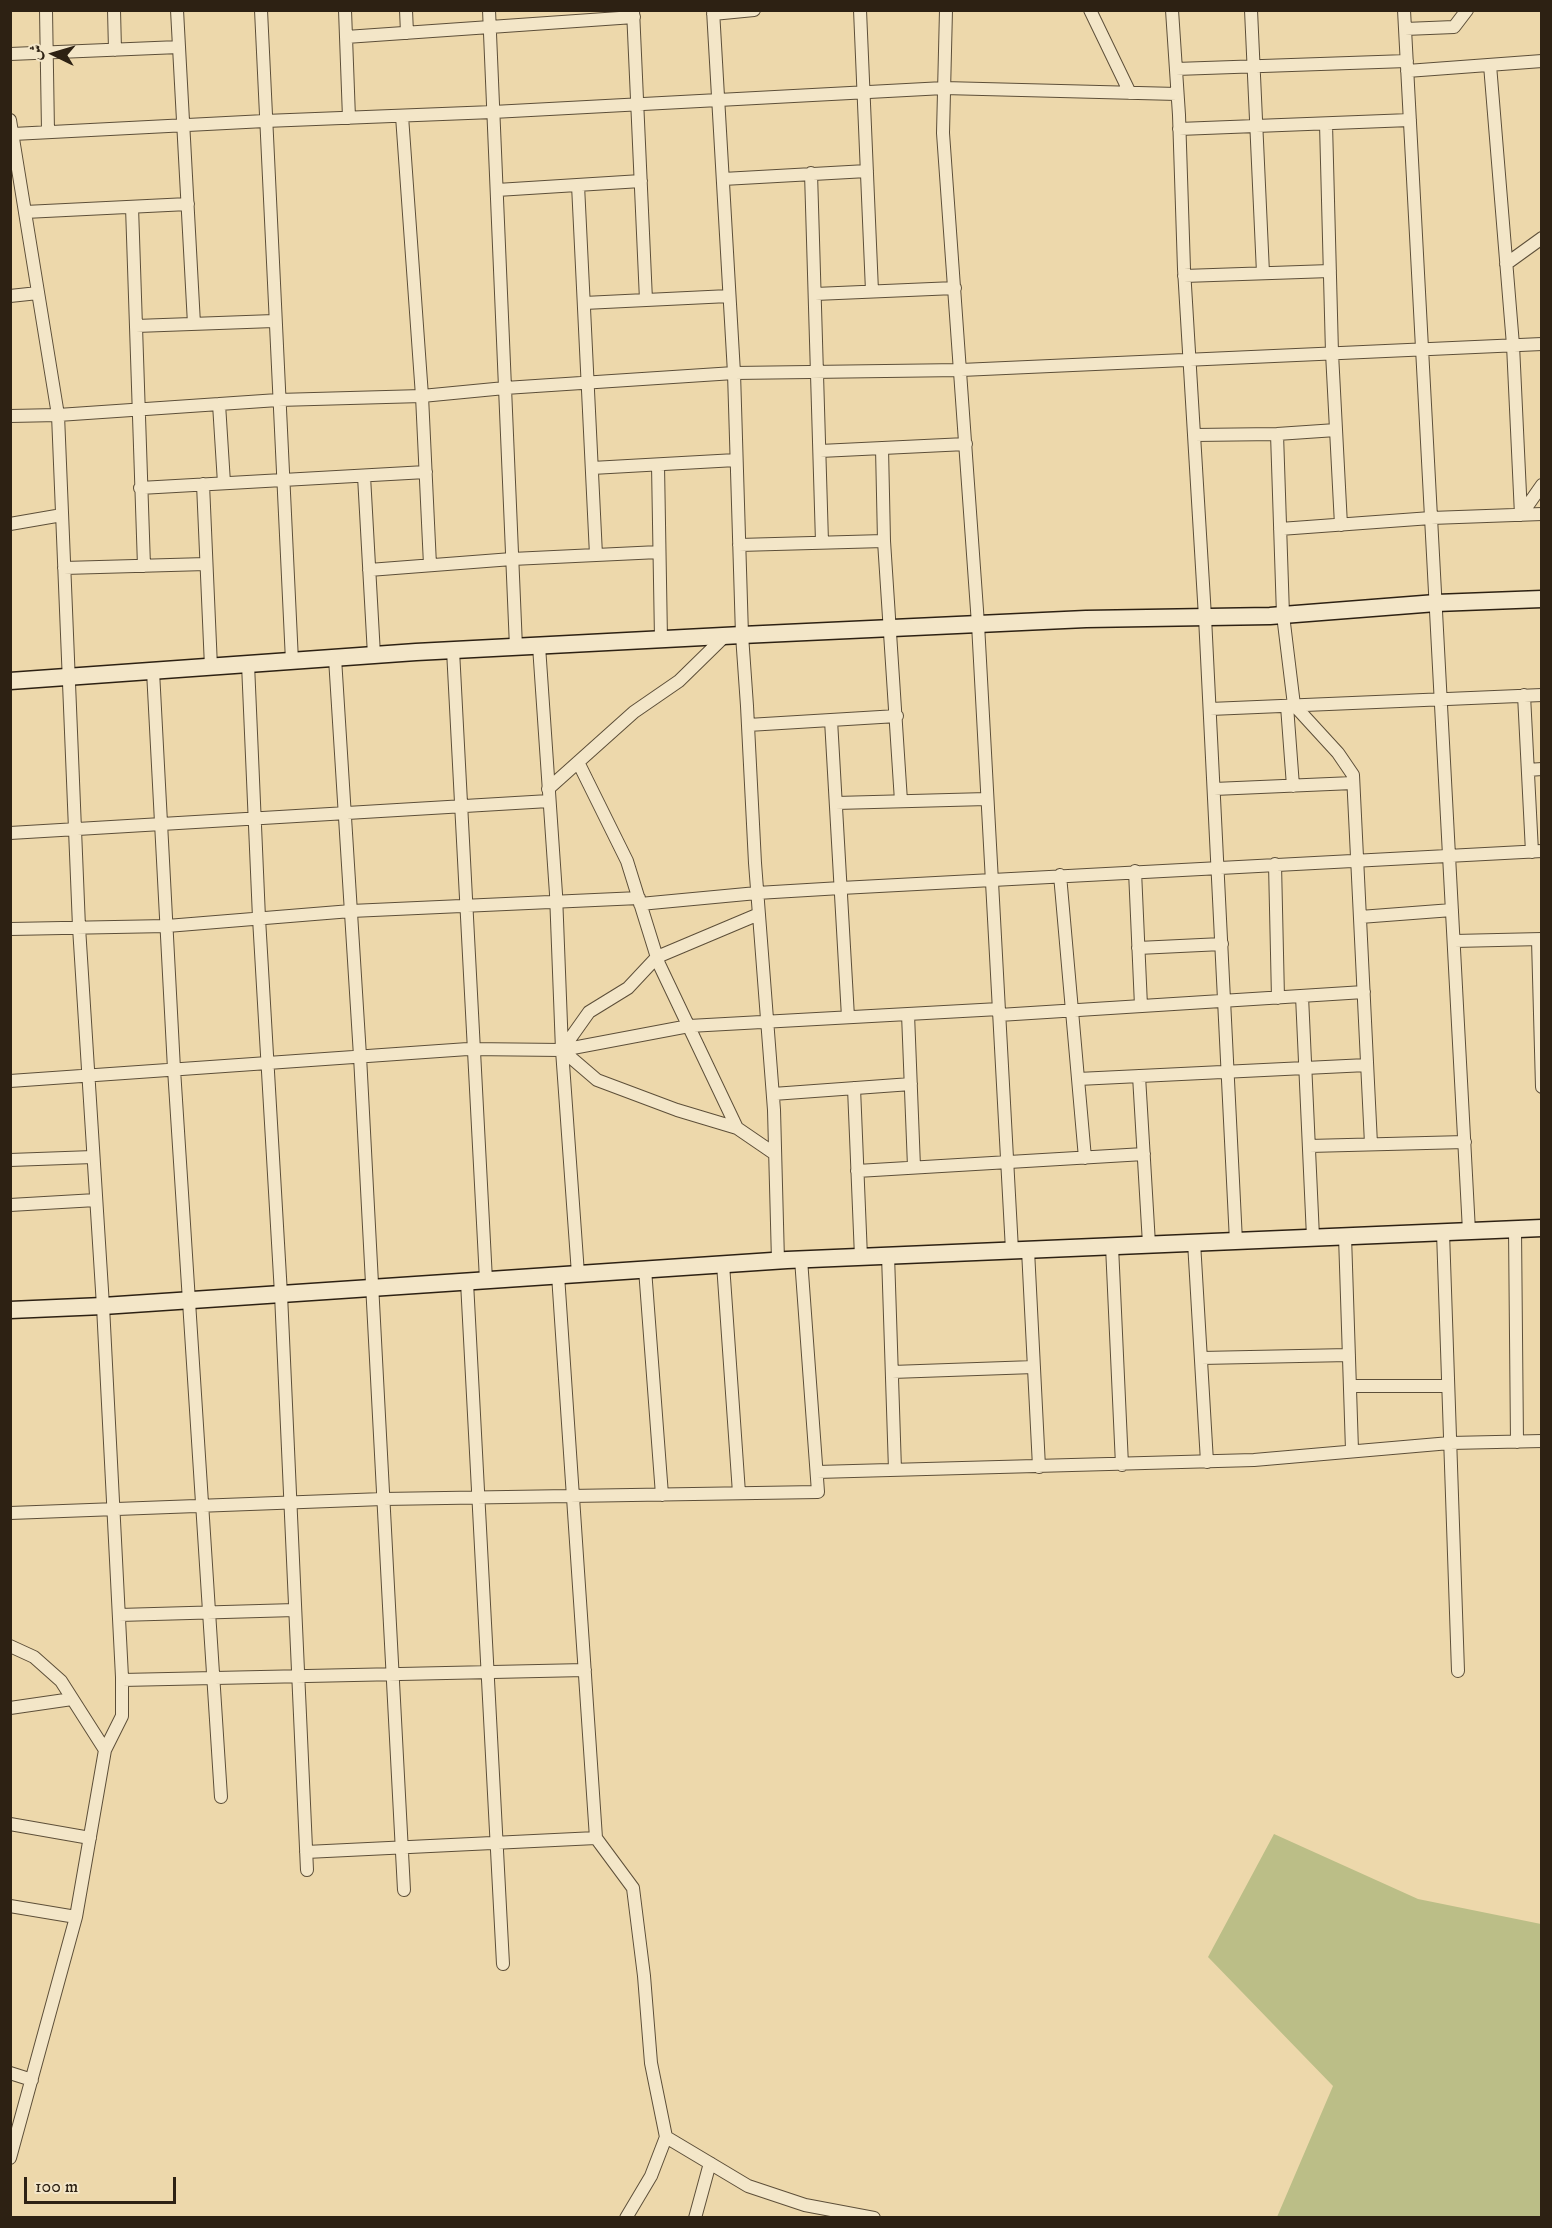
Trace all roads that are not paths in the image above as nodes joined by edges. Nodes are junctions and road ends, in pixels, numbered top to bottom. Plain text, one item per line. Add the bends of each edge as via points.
1 (46, 10) edge
2 (114, 10) edge
3 (177, 10) edge
4 (261, 10) edge
5 (345, 10) edge
6 (406, 10) edge
7 (489, 10) edge
8 (754, 10) edge
9 (860, 10) edge
10 (946, 10) edge
11 (1090, 10) edge
12 (1172, 10) edge
13 (1251, 10) edge
14 (1404, 10) edge
15 (1467, 10) edge
16 (713, 12) edge
17 (633, 14) edge
18 (575, 16) edge
19 (490, 27) junction
20 (1405, 29) junction
21 (407, 33) junction
22 (346, 37) junction
23 (179, 47) junction
24 (115, 50) junction
25 (47, 52) junction
26 (10, 54) edge
27 (1542, 61) edge
28 (1490, 65) junction
29 (1254, 66) junction
30 (1407, 66) junction
31 (1176, 69) junction
32 (944, 88) junction
33 (863, 93) junction
34 (1130, 93) junction
35 (1178, 94) junction
36 (718, 100) junction
37 (638, 105) junction
38 (494, 112) junction
39 (402, 116) junction
40 (349, 118) junction
41 (10, 120) edge
42 (1410, 120) junction
43 (266, 121) junction
44 (1326, 124) junction
45 (183, 125) junction
46 (1256, 126) junction
47 (1179, 129) junction
48 (48, 132) junction
49 (13, 134) junction
50 (867, 171) junction
51 (811, 173) junction
52 (723, 179) junction
53 (641, 181) junction
54 (578, 185) junction
55 (497, 190) junction
56 (16, 194) edge
57 (188, 204) junction
58 (132, 207) junction
59 (25, 212) junction
60 (1542, 238) edge
61 (1506, 264) junction
62 (1330, 271) junction
63 (1263, 273) junction
64 (1184, 276) junction
65 (955, 288) junction
66 (872, 291) junction
67 (38, 292) junction
68 (815, 294) junction
69 (10, 296) edge
70 (729, 296) junction
71 (646, 300) junction
72 (584, 303) junction
73 (274, 321) junction
74 (194, 324) junction
75 (136, 326) junction
76 (1542, 344) edge
77 (1513, 345) junction
78 (1422, 349) junction
79 (1332, 353) junction
80 (1189, 360) junction
81 (961, 370) junction
82 (818, 372) junction
83 (734, 373) junction
84 (588, 383) junction
85 (505, 388) junction
86 (423, 396) junction
87 (278, 400) junction
88 (219, 404) junction
89 (139, 410) junction
90 (58, 415) junction
91 (10, 416) edge
92 (1336, 430) junction
93 (1277, 434) junction
94 (1194, 435) junction
95 (966, 444) junction
96 (882, 448) junction
97 (820, 451) junction
98 (736, 460) junction
99 (658, 465) junction
100 (592, 468) junction
101 (426, 472) junction
102 (364, 476) junction
103 (282, 480) junction
104 (224, 483) junction
105 (203, 484) junction
106 (1542, 485) edge
107 (140, 488) junction
108 (1542, 514) edge
109 (62, 515) junction
110 (1521, 515) junction
111 (1431, 518) junction
112 (10, 524) edge
113 (1341, 525) junction
114 (1280, 529) junction
115 (884, 541) junction
116 (822, 542) junction
117 (739, 544) junction
118 (659, 552) junction
119 (596, 555) junction
120 (512, 559) junction
121 (206, 564) junction
122 (144, 566) junction
123 (430, 566) junction
124 (64, 568) junction
125 (369, 570) junction
126 (1542, 599) edge
127 (1436, 603) junction
128 (1283, 615) junction
129 (1205, 617) junction
130 (978, 624) junction
131 (891, 628) junction
132 (733, 635) junction
133 (662, 639) junction
134 (539, 646) junction
135 (516, 647) junction
136 (453, 650) junction
137 (374, 655) junction
138 (335, 658) junction
139 (292, 661) junction
140 (248, 664) junction
141 (211, 667) junction
142 (153, 671) junction
143 (68, 677) junction
144 (10, 681) edge
145 (1524, 695) junction
146 (1542, 695) edge
147 (1441, 700) junction
148 (1291, 705) junction
149 (1210, 709) junction
150 (897, 716) junction
151 (831, 720) junction
152 (748, 725) junction
153 (578, 762) junction
154 (1542, 769) edge
155 (1528, 770) junction
156 (1353, 783) junction
157 (1293, 786) junction
158 (1214, 789) junction
159 (548, 795) junction
160 (987, 799) junction
161 (901, 801) junction
162 (836, 803) junction
163 (461, 806) junction
164 (345, 813) junction
165 (255, 818) junction
166 (161, 824) junction
167 (75, 829) junction
168 (10, 833) edge
169 (1537, 852) edge
170 (1449, 855) junction
171 (1357, 860) junction
172 (1275, 864) junction
173 (1218, 867) junction
174 (1135, 871) junction
175 (1060, 875) junction
176 (992, 879) junction
177 (841, 888) junction
178 (757, 892) junction
179 (556, 900) junction
180 (640, 901) junction
181 (466, 904) junction
182 (1452, 910) junction
183 (351, 911) junction
184 (759, 914) junction
185 (1360, 917) junction
186 (259, 918) junction
187 (167, 926) junction
188 (79, 927) junction
189 (10, 929) edge
190 (1540, 939) edge
191 (1454, 941) junction
192 (1222, 944) junction
193 (1138, 948) junction
194 (657, 957) junction
195 (1364, 992) junction
196 (1302, 996) junction
197 (1278, 998) junction
198 (1224, 1001) junction
199 (1540, 1001) edge
200 (1141, 1006) junction
201 (1072, 1010) junction
202 (999, 1012) junction
203 (908, 1014) junction
204 (849, 1017) junction
205 (767, 1021) junction
206 (689, 1026) junction
207 (474, 1049) junction
208 (562, 1050) junction
209 (360, 1056) junction
210 (267, 1063) junction
211 (1367, 1065) junction
212 (1305, 1068) junction
213 (174, 1069) junction
214 (1228, 1072) junction
215 (88, 1076) junction
216 (1139, 1076) junction
217 (1078, 1079) junction
218 (10, 1081) edge
219 (911, 1084) junction
220 (1542, 1087) edge
221 (854, 1088) junction
222 (773, 1094) junction
223 (737, 1128) junction
224 (1465, 1142) junction
225 (1371, 1144) junction
226 (1309, 1146) junction
227 (775, 1154) junction
228 (1144, 1154) junction
229 (93, 1157) junction
230 (1085, 1158) junction
231 (10, 1160) edge
232 (1007, 1162) junction
233 (914, 1167) junction
234 (857, 1171) junction
235 (96, 1200) junction
236 (10, 1205) edge
237 (1542, 1228) edge
238 (1515, 1229) junction
239 (1469, 1230) junction
240 (1443, 1232) junction
241 (1345, 1236) junction
242 (1313, 1237) junction
243 (1236, 1241) junction
244 (1194, 1242) junction
245 (1149, 1244) junction
246 (1112, 1246) junction
247 (1020, 1250) junction
248 (888, 1256) junction
249 (861, 1257) junction
250 (801, 1259) junction
251 (778, 1261) junction
252 (723, 1264) junction
253 (645, 1269) junction
254 (578, 1274) junction
255 (558, 1275) junction
256 (486, 1280) junction
257 (466, 1282) junction
258 (372, 1288) junction
259 (281, 1294) junction
260 (189, 1300) junction
261 (103, 1306) junction
262 (10, 1310) edge
263 (1349, 1355) junction
264 (1201, 1358) junction
265 (1034, 1367) junction
266 (892, 1372) junction
267 (1350, 1386) junction
268 (1448, 1386) junction
269 (1518, 1442) junction
270 (1542, 1442) edge
271 (1450, 1443) junction
272 (1352, 1450) junction
273 (1207, 1462) junction
274 (1122, 1465) junction
275 (1039, 1467) junction
276 (895, 1470) junction
277 (817, 1472) junction
278 (739, 1494) junction
279 (662, 1495) junction
280 (573, 1496) junction
281 (478, 1497) junction
282 (383, 1498) junction
283 (290, 1502) junction
284 (202, 1505) junction
285 (114, 1509) junction
286 (10, 1513) edge
287 (295, 1610) junction
288 (209, 1612) junction
289 (119, 1615) junction
290 (10, 1646) edge
291 (585, 1670) junction
292 (1458, 1671) dead end
293 (488, 1672) junction
294 (392, 1674) junction
295 (298, 1677) junction
296 (213, 1678) junction
297 (122, 1680) junction
298 (72, 1699) junction
299 (10, 1707) edge
300 (105, 1750) junction
301 (221, 1797) dead end
302 (10, 1824) edge
303 (90, 1838) junction
304 (596, 1838) junction
305 (496, 1843) junction
306 (402, 1847) junction
307 (306, 1852) junction
308 (307, 1870) dead end
309 (404, 1890) dead end
310 (10, 1906) edge
311 (76, 1917) junction
312 (503, 1964) dead end
313 (10, 2073) edge
314 (32, 2080) junction
315 (666, 2138) junction
316 (10, 2158) edge
317 (710, 2163) junction
318 (626, 2217) edge
319 (695, 2217) edge
320 (874, 2217) edge

1 - 25 street
2 - 24 street
3 - 23 street
4 - 43 street
5 - 22 street
6 - 21 street
7 - 19 street
8 - 16 street
9 - 33 street
10 - 32 street
11 - 34 street
12 - 31 street
13 - 29 street
14 - 20 street
15 - 20 street via 1454,27
16 - 36 street
17 - 18 street
17 - 37 street
18 - 19 street
19 - 21 street
19 - 38 street
20 - 30 street
21 - 22 street
22 - 40 street
23 - 24 street
23 - 45 street
24 - 25 street
25 - 26 street
25 - 48 street
27 - 28 street
28 - 30 street
28 - 61 street
29 - 30 street
29 - 31 street
29 - 46 street
30 - 42 street
31 - 35 street
32 - 33 street
32 - 34 street
32 - 65 street via 943,133
33 - 36 street
33 - 50 street
34 - 35 street
35 - 47 street
36 - 37 street
36 - 52 street
37 - 38 street
37 - 53 street
38 - 39 street
38 - 55 street
39 - 40 street
39 - 86 street
40 - 43 street
41 - 49 street
42 - 44 street
42 - 78 street
43 - 45 street
43 - 73 street
44 - 46 street
44 - 62 street
45 - 48 street
45 - 57 street
46 - 47 street
46 - 63 street
47 - 64 street
48 - 49 street
49 - 56 street
50 - 51 street
50 - 66 street
51 - 52 street
51 - 68 street
52 - 70 street
53 - 54 street
53 - 71 street
54 - 55 street
54 - 72 street
55 - 85 street
56 - 59 street
57 - 58 street
57 - 74 street
58 - 59 street
58 - 75 street
59 - 67 street
60 - 61 street
61 - 77 street
62 - 63 street
62 - 79 street
63 - 64 street
64 - 80 street
65 - 66 street
65 - 81 street
66 - 68 street
67 - 69 street
67 - 90 street
68 - 82 street
70 - 71 street
70 - 83 street
71 - 72 street
72 - 84 street
73 - 74 street
73 - 87 street
74 - 75 street
75 - 89 street
76 - 77 street
77 - 78 street
77 - 110 street
78 - 79 street
78 - 111 street
79 - 80 street
79 - 92 street
80 - 81 street
80 - 94 street
81 - 82 street
81 - 95 street
82 - 83 street
82 - 97 street
83 - 84 street
83 - 98 street
84 - 85 street
84 - 100 street
85 - 86 street
85 - 120 street
86 - 87 street
86 - 101 street
87 - 88 street
87 - 103 street
88 - 89 street
88 - 104 street
89 - 90 street
89 - 107 street
90 - 91 street
90 - 109 street
92 - 93 street
92 - 113 street
93 - 94 street
93 - 114 street
94 - 129 street
95 - 96 street
95 - 130 street
96 - 97 street
96 - 115 street
97 - 116 street
98 - 99 street
98 - 117 street
99 - 100 street
99 - 118 street
100 - 119 street
101 - 102 street
101 - 123 street
102 - 103 street
102 - 125 street
103 - 104 street
103 - 139 street
104 - 105 street
105 - 107 street
105 - 121 street
106 - 110 street
107 - 122 street
108 - 110 street
109 - 112 street
109 - 124 street
110 - 111 street
111 - 113 street
111 - 127 street
113 - 114 street
114 - 128 street
115 - 116 street
115 - 131 street
116 - 117 street
117 - 132 street
118 - 119 street
118 - 133 street
119 - 120 street
120 - 123 street
120 - 135 street
121 - 122 street
121 - 141 street
122 - 124 street
123 - 125 street
124 - 143 street
125 - 137 street
126 - 127 main road
127 - 128 main road
127 - 147 street
128 - 129 main road
128 - 148 street
129 - 130 main road
129 - 149 street
130 - 131 main road
130 - 160 street
131 - 132 main road
131 - 150 street
132 - 133 main road
132 - 152 street
132 - 153 street via 679,681 634,712
133 - 134 main road
134 - 135 main road
134 - 159 street
135 - 136 main road
136 - 137 main road
136 - 163 street
137 - 138 main road
138 - 139 main road
138 - 164 street
139 - 140 main road
140 - 141 main road
140 - 165 street
141 - 142 main road
142 - 143 main road
142 - 166 street
143 - 144 main road
143 - 167 street
145 - 146 street
145 - 147 street
145 - 155 street
147 - 148 street
147 - 170 street
148 - 149 street
148 - 156 street via 1338,753 1353,775
148 - 157 street
149 - 158 street
150 - 151 street
150 - 161 street
151 - 152 street
151 - 162 street
152 - 178 street
153 - 159 street
153 - 180 street via 627,861
154 - 155 street
155 - 169 street
156 - 157 street
156 - 171 street
157 - 158 street
158 - 173 street
159 - 163 street
159 - 179 street
160 - 161 street
160 - 176 street
161 - 162 street
162 - 177 street
163 - 164 street
163 - 181 street
164 - 165 street
164 - 183 street
165 - 166 street
165 - 186 street
166 - 167 street
166 - 187 street
167 - 168 street
167 - 188 street
169 - 170 street
170 - 171 street
170 - 182 street
171 - 172 street
171 - 185 street
172 - 173 street
172 - 197 street
173 - 174 street
173 - 192 street
174 - 175 street
174 - 193 street
175 - 176 street
175 - 201 street
176 - 177 street
176 - 202 street
177 - 178 street
177 - 204 street
178 - 180 street
178 - 184 street
179 - 180 street
179 - 181 street
179 - 208 street
180 - 194 street
181 - 183 street
181 - 207 street
182 - 185 street
182 - 191 street
183 - 186 street
183 - 209 street
184 - 194 street
184 - 205 street
185 - 195 street
186 - 187 street
186 - 210 street
187 - 188 street
187 - 213 street
188 - 189 street
188 - 215 street
190 - 191 street
190 - 199 street
191 - 224 street
192 - 193 street
192 - 198 street
193 - 200 street
194 - 206 street
194 - 208 street via 628,988 589,1012
195 - 196 street
195 - 211 street
196 - 197 street
196 - 212 street
197 - 198 street
198 - 200 street
198 - 214 street
199 - 220 street
200 - 201 street
201 - 202 street
201 - 217 street
202 - 203 street
202 - 232 street
203 - 204 street
203 - 219 street
204 - 205 street
205 - 206 street
205 - 222 street
206 - 208 street
206 - 223 street
207 - 208 street
207 - 209 street
207 - 256 street
208 - 223 street via 597,1080
208 - 254 street
209 - 210 street
209 - 258 street
210 - 213 street
210 - 259 street
211 - 212 street
211 - 225 street
212 - 214 street
212 - 226 street
213 - 215 street
213 - 260 street
214 - 216 street
214 - 243 street
215 - 218 street
215 - 229 street
216 - 217 street
216 - 228 street
217 - 230 street
219 - 221 street
219 - 233 street
221 - 222 street
221 - 234 street
222 - 227 street
223 - 227 street
224 - 225 street
224 - 239 street
225 - 226 street
226 - 242 street
227 - 251 street
228 - 230 street
228 - 245 street
229 - 231 street
229 - 235 street
230 - 232 street
232 - 233 street
232 - 247 street
233 - 234 street
234 - 249 street
235 - 236 street
235 - 261 street
237 - 238 main road
238 - 239 main road
238 - 269 street
239 - 240 main road
240 - 241 main road
240 - 268 street
241 - 242 main road
241 - 263 street
242 - 243 main road
243 - 244 main road
244 - 245 main road
244 - 264 street
245 - 246 main road
246 - 247 main road
246 - 274 street
247 - 248 main road
247 - 265 street
248 - 249 main road
248 - 266 street
249 - 250 main road
250 - 251 main road
250 - 277 street
251 - 252 main road
252 - 253 main road
252 - 278 street
253 - 254 main road
253 - 279 street
254 - 255 main road
255 - 256 main road
255 - 280 street
256 - 257 main road
257 - 258 main road
257 - 281 street
258 - 259 main road
258 - 282 street
259 - 260 main road
259 - 283 street
260 - 261 main road
260 - 284 street
261 - 262 main road
261 - 285 street
263 - 264 street
263 - 267 street
264 - 273 street
265 - 266 street
265 - 275 street
266 - 276 street
267 - 268 street
267 - 272 street
268 - 271 street
269 - 270 street
269 - 271 street
271 - 272 street
271 - 292 street
272 - 273 street
273 - 274 street
274 - 275 street
275 - 276 street
276 - 277 street
277 - 278 street via 818,1492
278 - 279 street
279 - 280 street
280 - 281 street
280 - 291 street
281 - 282 street
281 - 293 street
282 - 283 street
282 - 294 street
283 - 284 street
283 - 287 street
284 - 285 street
284 - 288 street
285 - 286 street
285 - 289 street
287 - 288 street
287 - 295 street
288 - 289 street
288 - 296 street
289 - 297 street
290 - 298 street via 33,1657 61,1681
291 - 293 street
291 - 304 street
293 - 294 street
293 - 305 street
294 - 295 street
294 - 306 street
295 - 296 street
295 - 307 street
296 - 297 street
296 - 301 street
297 - 300 street via 122,1716
298 - 299 street
298 - 300 street
300 - 303 street
302 - 303 street
303 - 311 street
304 - 305 street
304 - 315 street via 633,1888 651,2063
305 - 306 street
305 - 312 street
306 - 307 street
306 - 309 street
307 - 308 street
310 - 311 street
311 - 314 street
313 - 314 street
314 - 316 street
315 - 317 street
315 - 318 street via 651,2176
317 - 319 street
317 - 320 street via 748,2186 805,2205

